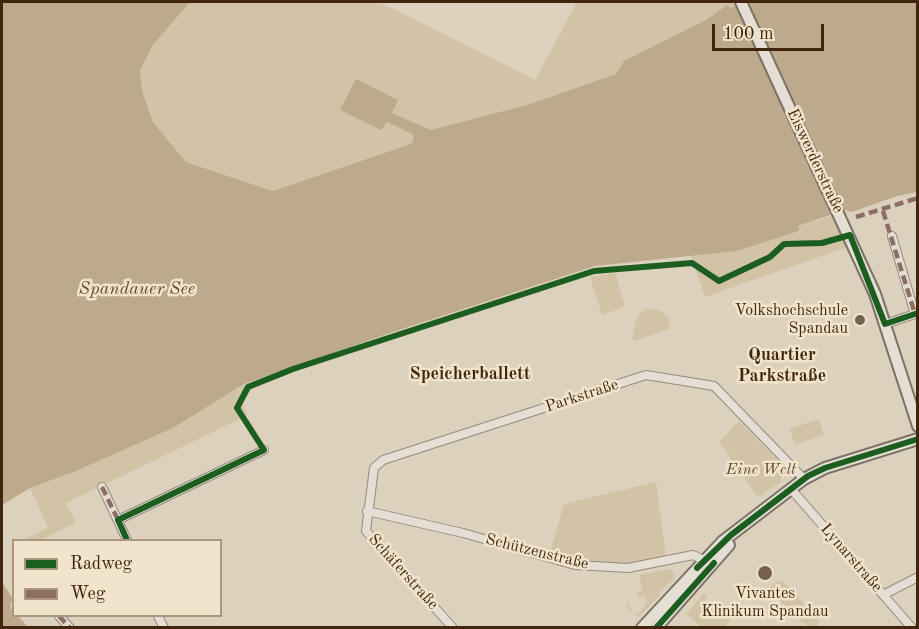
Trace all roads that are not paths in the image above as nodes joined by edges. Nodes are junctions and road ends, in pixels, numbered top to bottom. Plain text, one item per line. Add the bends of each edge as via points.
1 (741, 2) edge
2 (892, 236) dead end
3 (916, 313) edge
4 (885, 324) junction
5 (918, 426) edge
6 (918, 439) edge
7 (264, 450) dead end
8 (804, 479) junction
9 (102, 487) dead end
10 (791, 489) junction
11 (368, 511) junction
12 (118, 520) junction
13 (127, 539) edge
14 (709, 563) junction
15 (918, 577) edge
16 (883, 595) junction
17 (453, 627) edge
18 (643, 627) edge
19 (656, 627) edge
20 (912, 627) edge

1 - 4 street, Eiswerderstraße via 840,214
2 - 3 street
3 - 4 street
4 - 5 street, Eiswerderstraße
6 - 8 street via 825,468
7 - 12 street
8 - 10 street
8 - 11 street, Parkstraße via 714,386 646,375 383,460 374,468
9 - 12 street
10 - 14 street via 723,541
10 - 16 street, Lynarstraße
11 - 14 street, Schützenstraße via 575,565 628,568 693,555
11 - 17 street, Schäferstraße via 368,533
12 - 13 street
14 - 18 street
14 - 19 street
15 - 16 street
16 - 20 street, Lynarstraße

